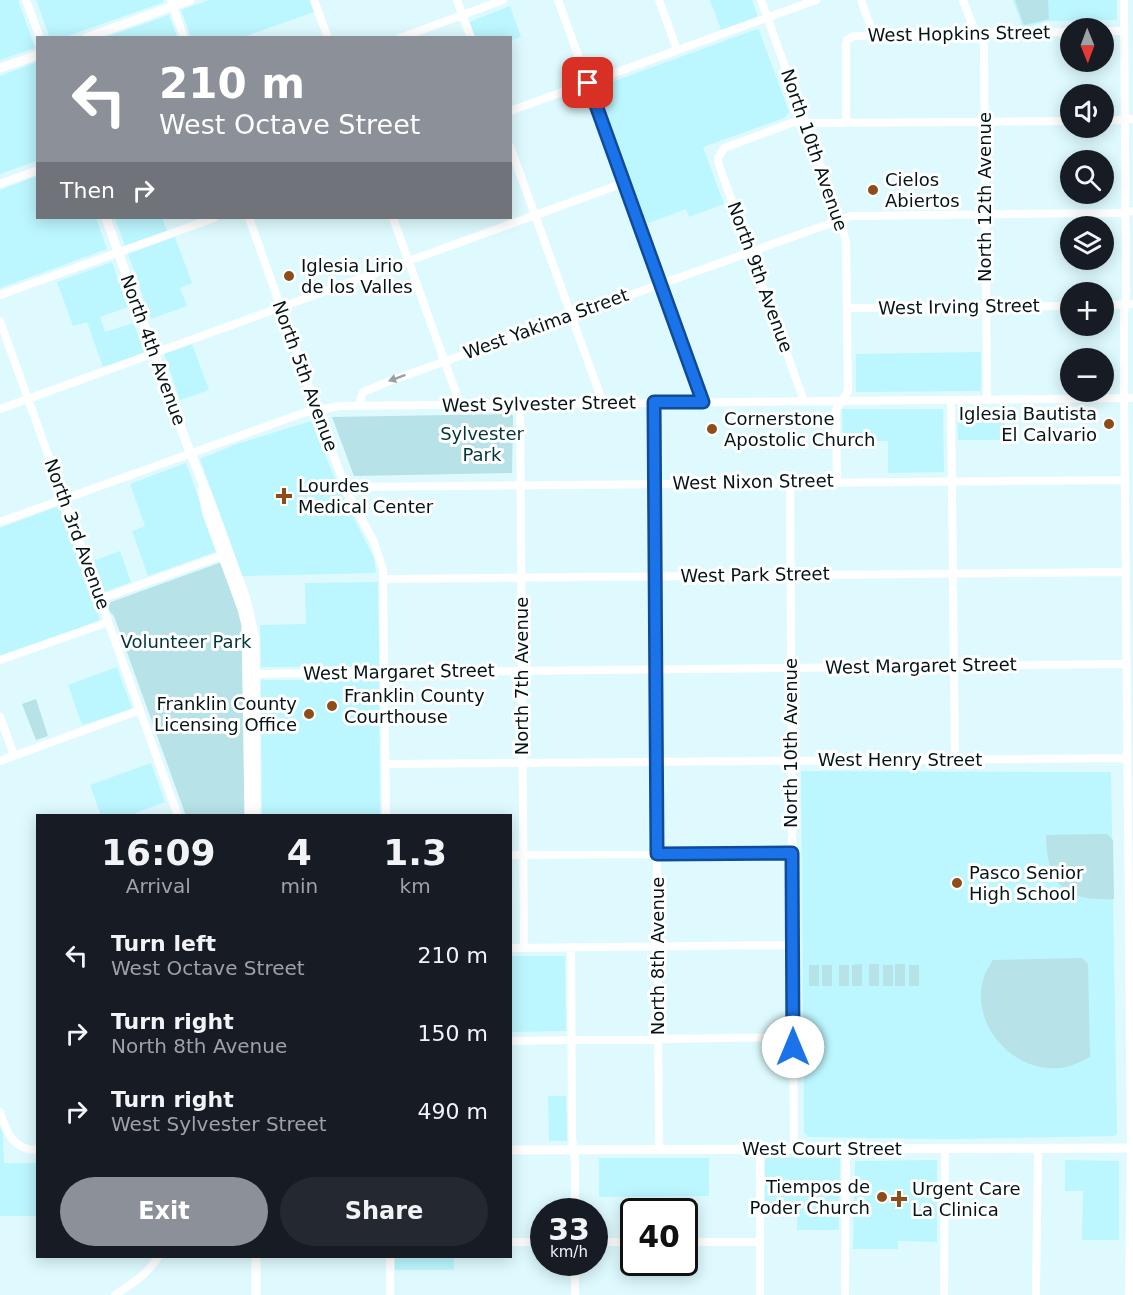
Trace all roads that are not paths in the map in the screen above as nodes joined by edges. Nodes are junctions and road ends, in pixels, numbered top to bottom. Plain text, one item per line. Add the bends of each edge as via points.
1 (26, 0) edge
2 (190, 0) edge
3 (314, 0) edge
4 (457, 0) edge
5 (503, 0) edge
6 (558, 0) edge
7 (659, 0) edge
8 (761, 0) edge
9 (816, 0) edge
10 (861, 0) edge
11 (963, 0) edge
12 (1124, 0) edge
13 (172, 3) edge
14 (463, 15) junction
15 (767, 18) junction
16 (1114, 31) edge
17 (1124, 31) junction
18 (1060, 32) edge
19 (979, 34) junction
20 (39, 36) edge
21 (91, 36) edge
22 (183, 36) edge
23 (327, 36) edge
24 (405, 36) edge
25 (470, 36) edge
26 (872, 36) junction
27 (677, 50) junction
28 (36, 56) edge
29 (0, 69) edge
30 (588, 83) junction
31 (512, 110) edge
32 (1129, 119) edge
33 (1114, 120) edge
34 (1060, 121) edge
35 (805, 122) junction
36 (985, 122) junction
37 (846, 123) junction
38 (512, 152) edge
39 (36, 171) edge
40 (624, 183) junction
41 (0, 184) edge
42 (1129, 211) edge
43 (985, 214) junction
44 (535, 215) junction
45 (106, 219) edge
46 (211, 219) edge
47 (249, 219) edge
48 (393, 219) edge
49 (840, 220) junction
50 (750, 252) junction
51 (117, 253) junction
52 (408, 261) junction
53 (660, 284) junction
54 (0, 295) edge
55 (1129, 304) edge
56 (1114, 305) edge
57 (986, 306) junction
58 (1060, 306) edge
59 (281, 307) junction
60 (848, 308) junction
61 (571, 315) junction
62 (0, 321) edge
63 (154, 353) junction
64 (445, 361) junction
65 (1129, 398) edge
66 (28, 399) junction
67 (987, 399) junction
68 (951, 400) junction
69 (804, 401) junction
70 (842, 401) junction
71 (654, 402) junction
72 (703, 402) junction
73 (603, 403) junction
74 (460, 404) junction
75 (520, 404) junction
76 (359, 405) junction
77 (0, 408) edge
78 (318, 409) junction
79 (191, 453) junction
80 (1125, 480) junction
81 (952, 481) junction
82 (790, 482) junction
83 (837, 482) junction
84 (655, 483) junction
85 (521, 485) junction
86 (346, 487) junction
87 (64, 499) junction
88 (0, 522) edge
89 (1129, 527) edge
90 (226, 554) junction
91 (1125, 572) junction
92 (953, 573) junction
93 (790, 575) junction
94 (656, 576) junction
95 (521, 577) junction
96 (384, 579) junction
97 (100, 599) junction
98 (108, 622) junction
99 (0, 660) edge
100 (1126, 664) junction
101 (954, 666) junction
102 (791, 668) junction
103 (656, 669) junction
104 (522, 671) junction
105 (385, 672) junction
106 (252, 674) junction
107 (140, 710) junction
108 (0, 717) edge
109 (14, 755) junction
110 (1127, 758) junction
111 (955, 759) junction
112 (0, 760) edge
113 (792, 760) junction
114 (657, 762) junction
115 (522, 763) junction
116 (386, 764) junction
117 (1130, 785) edge
118 (177, 814) edge
119 (249, 814) edge
120 (256, 814) edge
121 (386, 814) edge
122 (792, 853) junction
123 (657, 854) junction
124 (512, 855) edge
125 (523, 855) junction
126 (1130, 915) edge
127 (792, 945) junction
128 (658, 946) junction
129 (571, 947) junction
130 (512, 948) edge
131 (524, 948) junction
132 (793, 1037) junction
133 (659, 1039) junction
134 (572, 1040) junction
135 (512, 1041) edge
136 (1131, 1044) edge
137 (0, 1112) edge
138 (1132, 1148) edge
139 (659, 1149) junction
140 (760, 1149) junction
141 (794, 1149) junction
142 (846, 1149) junction
143 (945, 1149) junction
144 (1038, 1149) junction
145 (36, 1150) edge
146 (512, 1150) edge
147 (573, 1150) junction
148 (575, 1198) edge
149 (512, 1242) edge
150 (530, 1242) edge
151 (698, 1242) edge
152 (760, 1242) junction
153 (1131, 1246) edge
154 (157, 1258) edge
155 (256, 1258) edge
156 (390, 1258) edge
157 (575, 1276) edge
158 (115, 1295) edge
159 (256, 1295) edge
160 (390, 1295) edge
161 (575, 1295) edge
162 (760, 1295) edge
163 (845, 1295) edge
164 (944, 1295) edge
165 (1036, 1295) edge
166 (1129, 1295) edge

1 - 20 street
2 - 13 main road
3 - 23 street
4 - 14 street
5 - 14 street
6 - 30 street
7 - 27 street
8 - 15 street, North 10th Avenue
9 - 15 street
10 - 26 street
11 - 19 street, North 12th Avenue
12 - 17 street
13 - 21 main road
13 - 22 street
14 - 24 street
14 - 25 street
15 - 27 street
15 - 35 street, North 10th Avenue
16 - 17 street
17 - 32 street
18 - 19 street, West Hopkins Street
19 - 26 street, West Hopkins Street
19 - 36 street, North 12th Avenue via 984,47
26 - 37 street, West Hopkins Street via 847,40
27 - 30 street
28 - 29 main road
30 - 31 street
30 - 40 street
32 - 33 street
32 - 42 street
34 - 36 street
35 - 37 street
35 - 49 street, North 10th Avenue
35 - 50 street, North 9th Avenue via 794,122 730,144 720,153 719,165
36 - 37 street
36 - 43 street, North 12th Avenue
38 - 44 street
39 - 41 street
40 - 44 street
40 - 53 street
42 - 43 street, West Yakima Street
42 - 55 street
43 - 49 street, West Yakima Street via 851,216
43 - 57 street, North 12th Avenue
44 - 52 street
44 - 61 street
45 - 51 main road, North 4th Avenue
46 - 51 street
47 - 59 street, North 5th Avenue
48 - 52 street
49 - 50 street, West Yakima Street
49 - 60 street, North 10th Avenue via 846,247
50 - 53 street, West Yakima Street
50 - 69 street, North 9th Avenue
51 - 54 street
51 - 63 main road, North 4th Avenue
52 - 59 street
52 - 64 street
53 - 61 street, West Yakima Street
53 - 72 street
55 - 56 street
55 - 65 street
57 - 58 street, West Irving Street
57 - 60 street, West Irving Street
57 - 67 street, North 12th Avenue
59 - 63 street
59 - 78 street, North 5th Avenue
60 - 70 street, North 10th Avenue via 848,391
61 - 64 street, West Yakima Street
61 - 73 street
62 - 66 street, North 3rd Avenue
63 - 66 street
63 - 79 main road, North 4th Avenue
64 - 74 street
64 -> 76 street, West Yakima Street via 363,392
65 - 67 street, West Sylvester Street
65 - 80 street
66 - 77 street
66 - 87 street, North 3rd Avenue
67 - 68 street, West Sylvester Street
68 - 70 street, West Sylvester Street
68 - 81 street
69 - 70 street, West Sylvester Street
69 - 72 street, West Sylvester Street
70 - 83 street, North 10th Avenue via 836,411
71 - 72 street, West Sylvester Street
71 - 73 street, West Sylvester Street
71 - 84 street, North 8th Avenue
73 - 75 street, West Sylvester Street
74 - 75 street, West Sylvester Street
74 - 76 street, West Sylvester Street
75 - 85 street, North 7th Avenue
76 - 78 street, West Sylvester Street
78 - 79 street, West Sylvester Street
78 - 86 street, North 5th Avenue
79 - 87 street, West Sylvester Street
79 - 90 main road, North 4th Avenue via 207,514
80 - 81 street, West Nixon Street
80 - 89 street
81 - 83 street, West Nixon Street
81 - 92 street
82 - 83 street, West Nixon Street
82 - 84 street, West Nixon Street
82 - 93 street, North 10th Avenue
84 - 85 street, West Nixon Street
84 - 94 street, North 8th Avenue
85 - 86 street, West Nixon Street
85 - 95 street, North 7th Avenue
86 - 96 street, North 5th Avenue via 374,542
87 - 88 street, West Sylvester Street
87 - 97 street, North 3rd Avenue
89 - 91 street
90 - 97 street
90 - 106 main road, North 4th Avenue via 254,625
91 - 92 street, West Park Street
91 - 100 street
92 - 93 street, West Park Street
92 - 101 street
93 - 94 street, West Park Street
93 - 102 street, North 10th Avenue
94 - 95 street, West Park Street
94 - 103 street, North 8th Avenue
95 - 96 street, West Park Street
95 - 104 street, North 7th Avenue
96 - 105 street, North 5th Avenue
97 - 98 street, North 3rd Avenue
98 - 99 street
98 - 107 street, North 3rd Avenue
100 - 101 street, West Margaret Street
100 - 110 street
101 - 102 street, West Margaret Street
101 - 111 street
102 - 103 street, West Margaret Street
102 - 113 street, North 10th Avenue
103 - 104 street, West Margaret Street
103 - 114 street, North 8th Avenue
104 - 105 street, West Margaret Street
104 - 115 street, North 7th Avenue
105 - 106 street, West Margaret Street
105 - 116 street, North 5th Avenue
106 - 119 main road, North 4th Avenue
106 - 120 main road, North 4th Avenue
107 - 109 street
107 - 118 street, North 3rd Avenue
108 - 109 street
109 - 112 street
110 - 111 street, West Henry Street
110 - 117 street
111 - 113 street, West Henry Street
113 - 114 street, West Henry Street
113 - 122 street, North 10th Avenue
114 - 115 street, West Henry Street
114 - 123 street, North 8th Avenue
115 - 116 street, West Henry Street
115 - 125 street, North 7th Avenue
116 - 121 street, North 5th Avenue
117 - 126 street
122 - 123 street
122 - 127 street, North 10th Avenue
123 - 125 street
123 - 128 street, North 8th Avenue
124 - 125 street
125 - 131 street, North 7th Avenue
126 - 136 street
127 - 128 street
127 - 132 street, North 10th Avenue
128 - 129 street
128 - 133 street, North 8th Avenue
129 - 131 street
129 - 134 street
130 - 131 street
132 - 133 street
132 - 141 street, North 10th Avenue
133 - 134 street
133 - 139 street, North 8th Avenue
134 - 135 street
134 - 147 street
136 - 138 street
137 - 145 street via 17,1145
138 - 144 main road, West Court Street
138 - 153 street
139 - 140 main road, West Court Street
139 - 147 main road, West Court Street
140 - 141 main road, West Court Street
140 - 152 street
141 - 142 main road, West Court Street
142 - 143 main road, West Court Street
142 - 163 street
143 - 144 main road, West Court Street
143 - 164 street
144 - 165 street
146 - 147 main road, West Court Street
147 - 148 street
149 - 150 street
151 - 152 street
152 - 162 street
153 - 166 street
154 - 158 street via 143,1275
155 - 159 main road
156 - 160 street
157 - 161 street

